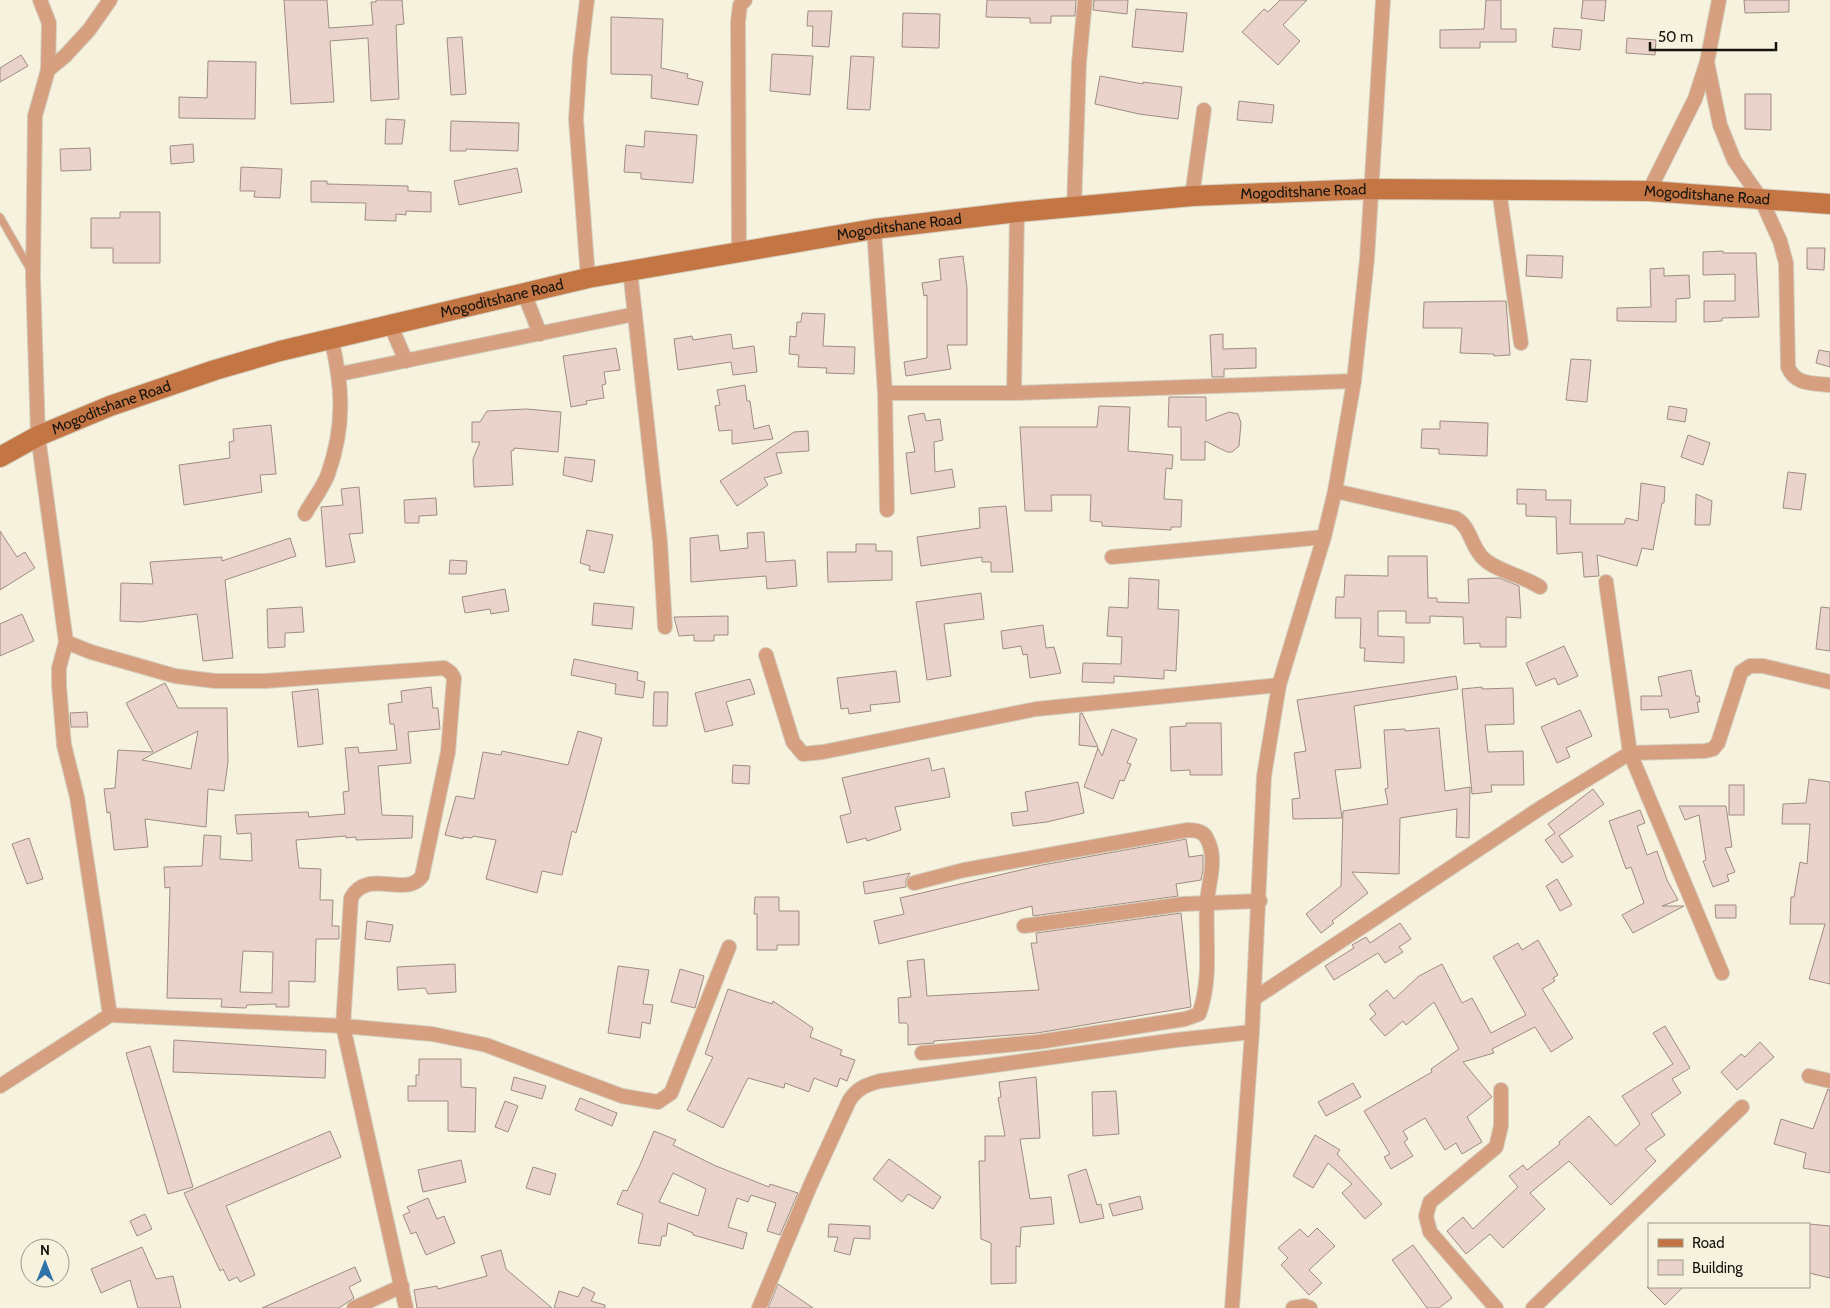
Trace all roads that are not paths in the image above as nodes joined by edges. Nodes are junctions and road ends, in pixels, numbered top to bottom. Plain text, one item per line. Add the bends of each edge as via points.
1 (40, 0) edge
2 (110, 0) edge
3 (587, 0) edge
4 (745, 0) edge
5 (1085, 0) edge
6 (1383, 0) edge
7 (1719, 0) edge
8 (1707, 62) junction
9 (48, 70) junction
10 (1204, 110) dead end
11 (1370, 190) junction
12 (1499, 190) junction
13 (1649, 192) junction
14 (1192, 196) junction
15 (1761, 199) junction
16 (1830, 204) edge
17 (1074, 207) junction
18 (1017, 212) junction
19 (0, 217) edge
20 (874, 229) junction
21 (739, 252) junction
22 (630, 270) junction
23 (33, 276) junction
24 (588, 278) junction
25 (524, 293) junction
26 (635, 314) junction
27 (390, 324) junction
28 (540, 334) junction
29 (331, 338) junction
30 (1521, 343) dead end
31 (406, 361) junction
32 (340, 374) junction
33 (1354, 381) junction
34 (1830, 385) edge
35 (885, 393) junction
36 (1014, 393) junction
37 (38, 436) junction
38 (0, 457) edge
39 (1335, 490) junction
40 (887, 510) dead end
41 (305, 514) dead end
42 (1324, 536) junction
43 (1112, 557) dead end
44 (1606, 582) dead end
45 (1540, 587) dead end
46 (665, 627) dead end
47 (66, 642) junction
48 (766, 655) dead end
49 (1830, 682) edge
50 (1279, 684) junction
51 (1630, 753) junction
52 (914, 883) dead end
53 (1260, 901) junction
54 (1207, 902) junction
55 (1024, 926) dead end
56 (729, 947) dead end
57 (1722, 973) dead end
58 (1254, 998) junction
59 (110, 1015) junction
60 (343, 1026) junction
61 (1252, 1032) junction
62 (922, 1053) dead end
63 (1809, 1076) dead end
64 (1830, 1081) edge
65 (0, 1086) edge
66 (1501, 1090) dead end
67 (1742, 1107) dead end
68 (402, 1286) junction
69 (354, 1308) edge
70 (406, 1308) edge
71 (759, 1308) edge
72 (1232, 1308) edge
73 (1293, 1308) edge
74 (1310, 1308) edge
75 (1496, 1308) edge
76 (1533, 1308) edge

1 - 9 street via 49,22
2 - 9 street via 66,56
3 - 24 street via 576,119
4 - 21 street via 740,5 738,22
5 - 17 street
6 - 11 street
7 - 8 street
8 - 13 street via 1695,99
8 - 15 street via 1720,125 1734,160
9 - 23 street via 35,116
10 - 14 street
11 - 12 main road, Mogoditshane Road
11 - 14 main road, Mogoditshane Road
11 - 33 street via 1367,259
12 - 13 main road, Mogoditshane Road
12 - 30 street
13 - 15 main road, Mogoditshane Road
14 - 17 main road, Mogoditshane Road
15 - 16 main road, Mogoditshane Road
15 - 34 street via 1780,240 1786,263 1788,367 1797,380
17 - 18 main road, Mogoditshane Road
18 - 20 main road, Mogoditshane Road
18 - 36 street
19 - 23 lane
20 - 21 main road, Mogoditshane Road
20 - 35 street
21 - 22 main road, Mogoditshane Road
22 - 24 main road, Mogoditshane Road
22 - 26 street
23 - 37 street
24 - 25 main road, Mogoditshane Road
25 - 27 main road, Mogoditshane Road
25 - 28 street
26 - 28 street
26 - 46 street via 660,542
27 - 29 main road, Mogoditshane Road
27 - 31 street
28 - 31 street
29 - 32 street
29 - 37 main road, Mogoditshane Road via 170,384
31 - 32 street
32 - 41 street via 342,394 336,444 328,476
33 - 36 street
33 - 39 street
35 - 36 street
35 - 40 street
37 - 38 main road, Mogoditshane Road
37 - 47 street
39 - 42 street
39 - 45 street via 1455,518 1462,522 1484,559
42 - 43 street
42 - 50 street
44 - 51 street
47 - 59 street via 59,668 64,745 77,797
47 - 60 street via 175,676 215,682 444,668 451,673 455,684 448,752 422,876 411,884 368,883 355,891 351,898
48 - 50 street via 793,742 804,754 1036,709
49 - 51 street via 1763,666 1750,666 1741,672 1713,749
50 - 53 street via 1264,776
51 - 57 street
51 - 58 street via 1542,807
52 - 54 street via 964,870 1198,830 1207,837 1211,850 1212,875
53 - 54 street
53 - 58 street
54 - 55 street
54 - 62 street via 1208,958 1204,999 1199,1014 1186,1019 1038,1042
56 - 60 street via 671,1094 658,1102 622,1096 486,1045 432,1034
58 - 61 street
59 - 60 street
59 - 65 street
60 - 68 street
61 - 71 street via 1166,1041 866,1085 849,1101
61 - 72 street
63 - 64 street
66 - 75 street via 1501,1126 1496,1147 1430,1202 1426,1216 1430,1232
67 - 76 street
68 - 69 street
68 - 70 street
73 - 74 street

